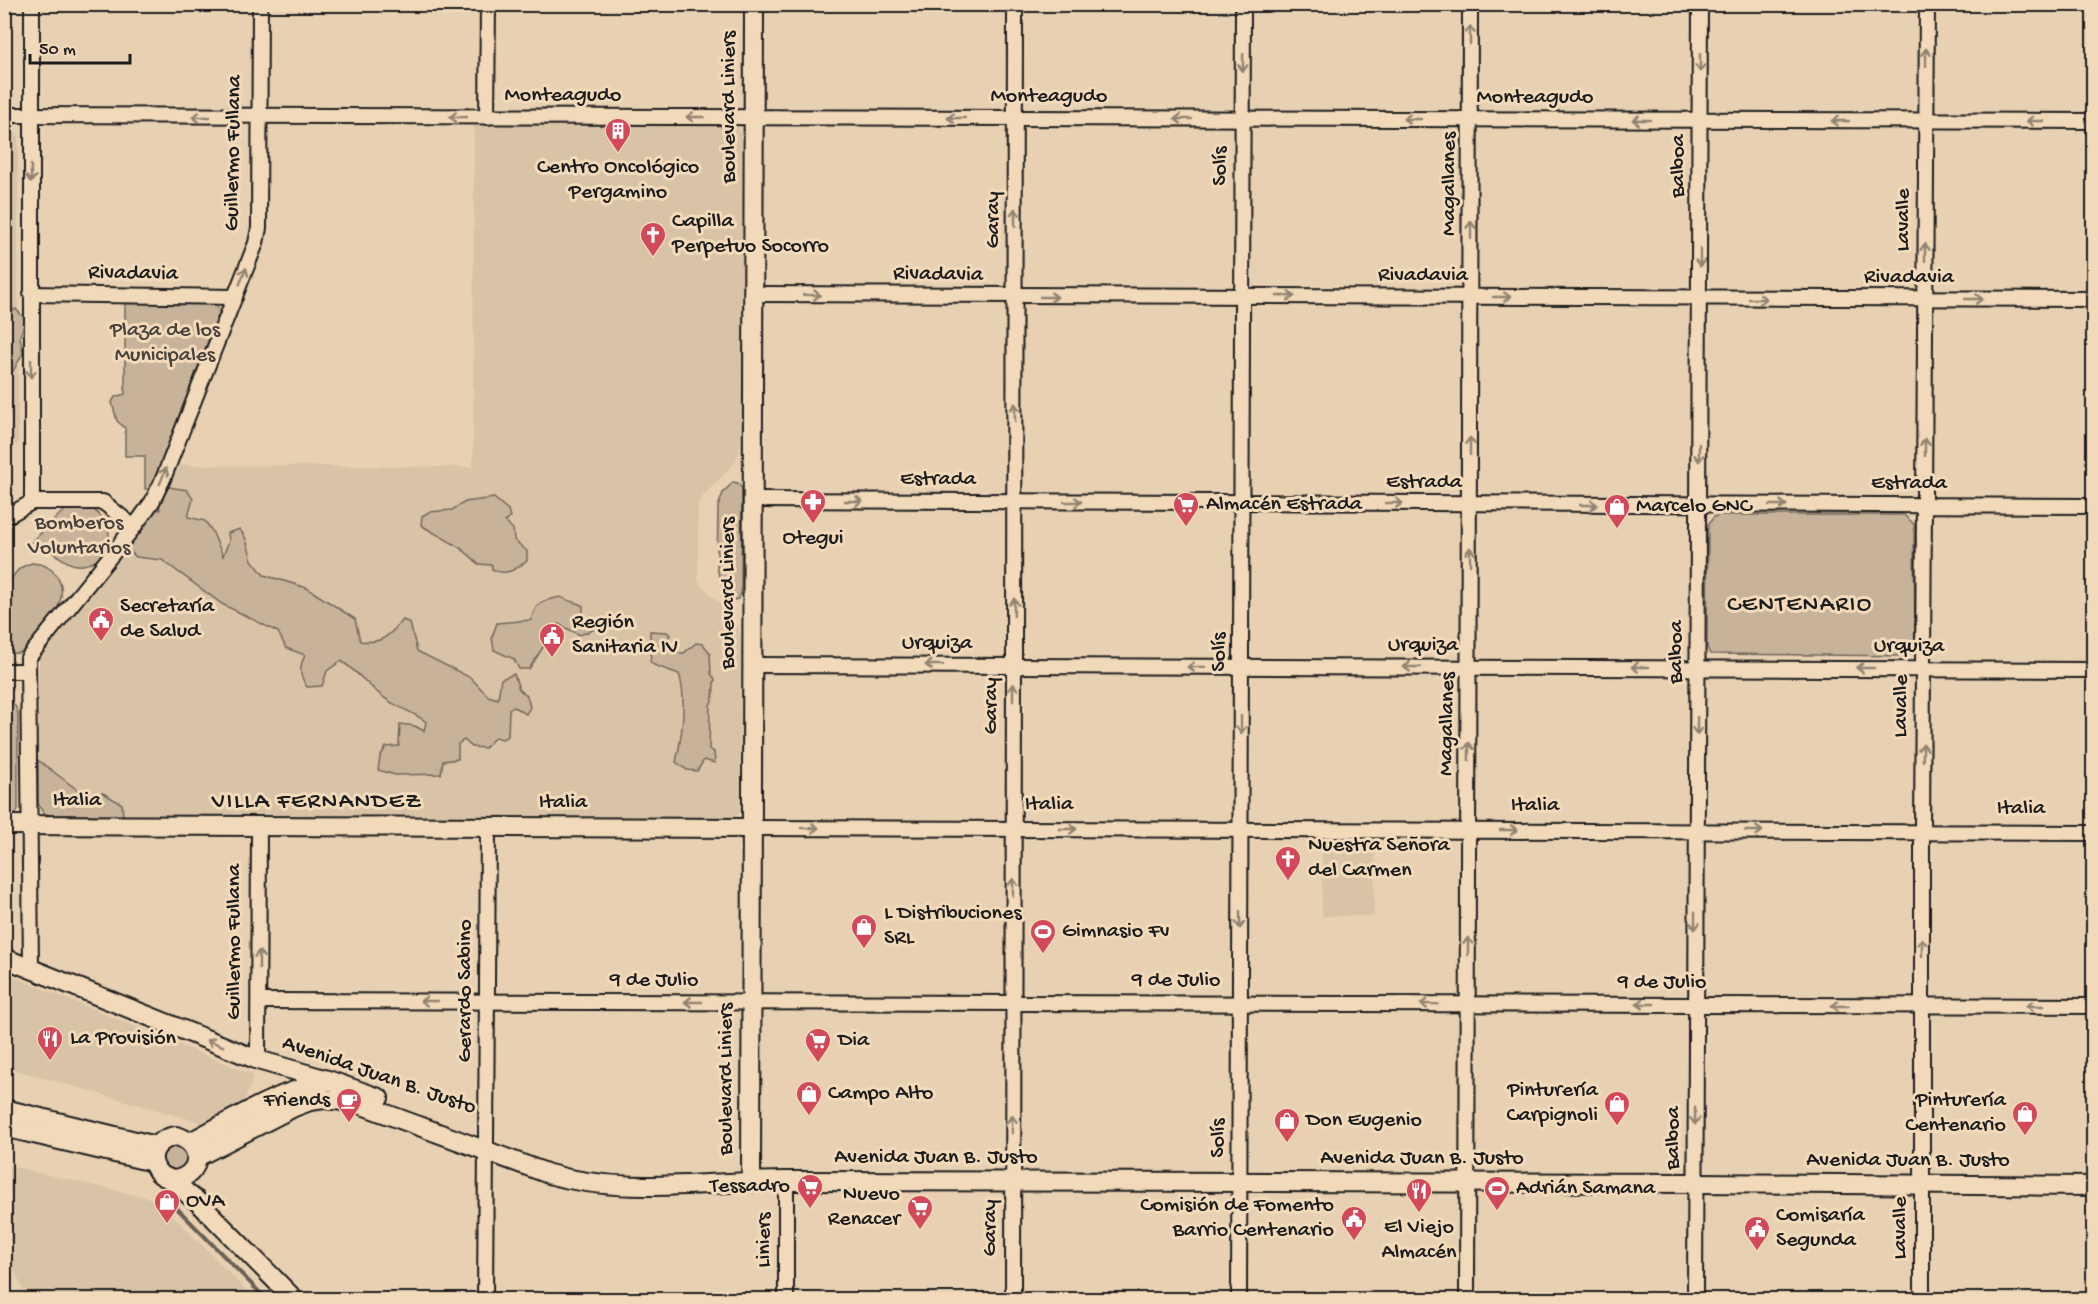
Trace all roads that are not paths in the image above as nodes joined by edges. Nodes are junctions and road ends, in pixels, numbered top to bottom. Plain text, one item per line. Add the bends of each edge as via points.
1 (32, 4) edge
2 (260, 4) edge
3 (488, 4) edge
4 (754, 4) edge
5 (1015, 4) edge
6 (1243, 4) edge
7 (1470, 4) edge
8 (1700, 4) edge
9 (1927, 4) edge
10 (4, 115) edge
11 (31, 115) junction
12 (259, 117) junction
13 (488, 117) junction
14 (754, 118) junction
15 (1015, 118) junction
16 (1242, 119) junction
17 (1471, 119) junction
18 (1926, 120) junction
19 (1700, 121) junction
20 (2094, 121) edge
21 (31, 294) junction
22 (753, 294) junction
23 (1243, 296) junction
24 (235, 297) junction
25 (1015, 297) junction
26 (1470, 297) junction
27 (1700, 299) junction
28 (1925, 299) junction
29 (2094, 300) edge
30 (753, 500) junction
31 (32, 502) junction
32 (1015, 502) junction
33 (1242, 502) junction
34 (1470, 504) junction
35 (1698, 505) junction
36 (1924, 505) junction
37 (2094, 506) edge
38 (4, 518) edge
39 (134, 527) junction
40 (752, 665) junction
41 (1013, 665) junction
42 (1241, 667) junction
43 (1470, 667) junction
44 (1698, 668) junction
45 (1924, 668) junction
46 (2094, 669) edge
47 (4, 671) edge
48 (28, 671) junction
49 (4, 825) edge
50 (30, 825) junction
51 (259, 825) junction
52 (488, 827) junction
53 (751, 828) junction
54 (1241, 829) junction
55 (1013, 830) junction
56 (1468, 830) junction
57 (1696, 831) junction
58 (1922, 832) junction
59 (2094, 833) edge
60 (4, 958) edge
61 (31, 968) junction
62 (259, 1001) junction
63 (488, 1001) junction
64 (751, 1002) junction
65 (1012, 1002) junction
66 (1240, 1002) junction
67 (1468, 1004) junction
68 (1695, 1004) junction
69 (1922, 1005) junction
70 (2094, 1006) edge
71 (258, 1060) junction
72 (331, 1081) junction
73 (4, 1109) edge
74 (4, 1127) edge
75 (485, 1144) junction
76 (155, 1154) junction
77 (187, 1163) junction
78 (751, 1181) junction
79 (786, 1181) junction
80 (1012, 1182) junction
81 (1240, 1182) junction
82 (1695, 1183) junction
83 (1467, 1184) junction
84 (1922, 1185) junction
85 (2094, 1186) edge
86 (295, 1299) edge
87 (485, 1299) edge
88 (786, 1299) edge
89 (1012, 1299) edge
90 (1239, 1299) edge
91 (1467, 1299) edge
92 (1695, 1299) edge
93 (1922, 1299) edge

1 - 11 street
2 - 12 street, Guillermo Fullana
3 - 13 street
4 - 14 main road, Boulevard Liniers
5 - 15 street, Garay
6 -> 16 street, Solís
17 -> 7 street, Magallanes
8 -> 19 street, Balboa
18 -> 9 street, Lavalle
10 - 11 street, Monteagudo
12 -> 11 street, Monteagudo
11 -> 21 street
13 -> 12 street, Monteagudo
24 -> 12 street, Guillermo Fullana via 259,228
14 -> 13 street, Monteagudo
15 -> 14 street, Monteagudo
14 - 22 main road, Boulevard Liniers
16 -> 15 street, Monteagudo
25 -> 15 street, Garay
17 -> 16 street, Monteagudo
16 - 23 street, Solís
19 -> 17 street, Monteagudo
26 -> 17 street, Magallanes
18 -> 19 street, Monteagudo
20 -> 18 street, Monteagudo
28 -> 18 street, Lavalle
19 -> 27 street, Balboa
21 - 24 street, Rivadavia
21 -> 31 street
22 -> 25 street, Rivadavia
22 - 30 main road, Boulevard Liniers
25 -> 23 street, Rivadavia
23 -> 26 street, Rivadavia
23 - 33 street, Solís
39 -> 24 street, Guillermo Fullana via 163,479
32 -> 25 street, Garay
26 -> 27 street, Rivadavia
34 -> 26 street, Magallanes
27 -> 28 street, Rivadavia
27 -> 35 street, Balboa
28 -> 29 street, Rivadavia
36 -> 28 street, Lavalle
30 -> 32 street, Estrada
30 - 40 main road, Boulevard Liniers
31 - 38 street
31 - 39 street via 103,502
32 -> 33 street, Estrada
41 -> 32 street, Garay
33 -> 34 street, Estrada
33 - 42 street, Solís
34 -> 35 street, Estrada
43 -> 34 street, Magallanes
35 -> 36 street, Estrada
35 - 44 street, Balboa
36 - 37 street, Estrada
36 - 45 street, Lavalle
39 - 48 street, Guillermo Fullana via 28,658
41 -> 40 street, Urquiza
40 - 53 main road, Boulevard Liniers
42 -> 41 street, Urquiza
55 -> 41 street, Garay
43 -> 42 street, Urquiza
42 -> 54 street, Solís
44 -> 43 street, Urquiza
56 -> 43 street, Magallanes
45 -> 44 street, Urquiza
44 -> 57 street, Balboa
45 - 46 street, Urquiza
58 -> 45 street, Lavalle
47 - 48 street
48 - 50 street
49 - 50 main road, Italia
50 - 51 main road, Italia
50 - 61 street
51 - 52 main road, Italia
62 -> 51 street, Guillermo Fullana
52 - 53 main road, Italia
52 - 63 street, Gerardo Sabino
53 -> 55 street, Italia
53 - 64 main road, Boulevard Liniers
55 -> 54 street, Italia
54 - 56 street, Italia
54 -> 66 street, Solís
65 -> 55 street, Garay
56 -> 57 street, Italia
67 -> 56 street, Magallanes
57 -> 58 street, Italia
57 -> 68 street, Balboa
58 - 59 street, Italia
69 -> 58 street, Lavalle
60 - 61 main road, Avenida Juan B. Justo
71 -> 61 main road, Avenida Juan B. Justo
63 -> 62 street, 9 de Julio
62 - 71 street, Guillermo Fullana
64 -> 63 street, 9 de Julio
63 - 75 street, Gerardo Sabino
64 - 65 street, 9 de Julio
64 - 78 main road, Boulevard Liniers
65 - 66 street, 9 de Julio
80 -> 65 street, Garay
67 -> 66 street, 9 de Julio
66 - 81 street, Solís
68 -> 67 street, 9 de Julio
67 - 83 street, Magallanes
69 -> 68 street, 9 de Julio
68 -> 82 street, Balboa
70 -> 69 street, 9 de Julio
69 - 84 street, Lavalle
71 - 72 main road, Avenida Juan B. Justo
72 - 75 main road, Avenida Juan B. Justo
72 - 77 main road via 285,1094
73 - 76 main road
74 - 76 main road
75 - 77 main road, Avenida Juan B. Justo via 354,1102 324,1099 294,1107
75 - 78 main road, Avenida Juan B. Justo via 579,1173
75 - 87 street, Gerardo Sabino
76 - 77 main road via 160,1174
76 - 77 main road via 162,1140 184,1138
77 - 86 main road via 187,1195
78 - 79 main road, Avenida Juan B. Justo
79 - 80 main road, Avenida Juan B. Justo
79 - 88 street, Liniers
80 - 81 main road, Avenida Juan B. Justo
80 - 89 street, Garay
81 - 83 main road, Avenida Juan B. Justo
81 - 90 street, Solís
82 - 83 main road, Avenida Juan B. Justo
82 - 84 main road, Avenida Juan B. Justo
82 - 92 street, Balboa
83 - 91 street, Magallanes
84 - 85 main road, Avenida Juan B. Justo
84 - 93 street, Lavalle

